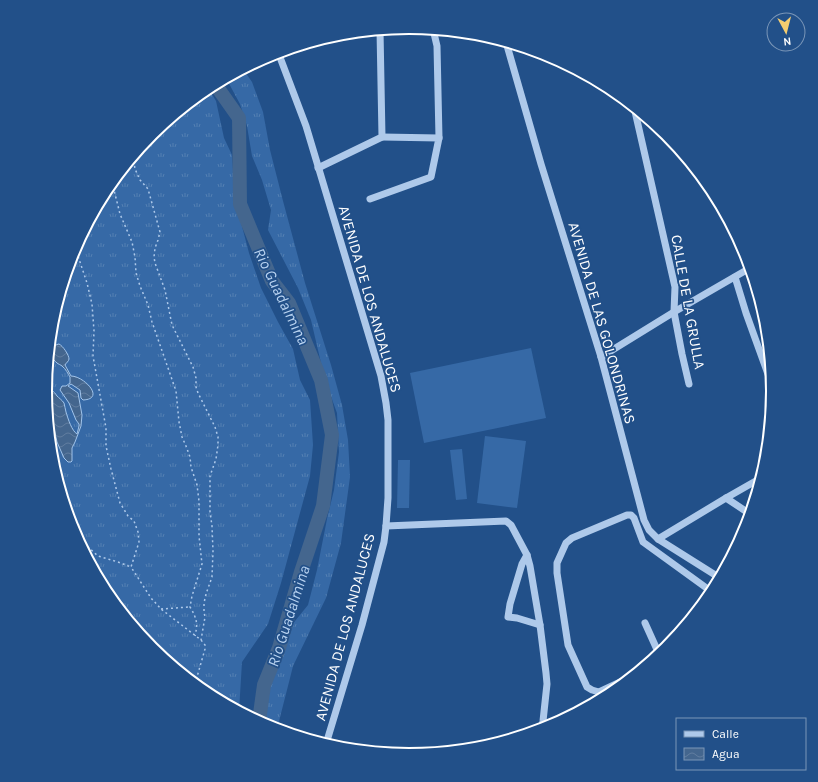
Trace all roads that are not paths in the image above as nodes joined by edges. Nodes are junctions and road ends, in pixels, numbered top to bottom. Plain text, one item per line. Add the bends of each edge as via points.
1 (380, 35) edge
2 (434, 35) edge
3 (508, 48) edge
4 (280, 58) edge
5 (636, 116) edge
6 (382, 137) junction
7 (439, 138) junction
8 (318, 168) junction
9 (370, 199) dead end
10 (745, 271) edge
11 (735, 277) junction
12 (674, 312) junction
13 (601, 357) junction
14 (765, 365) edge
15 (689, 384) dead end
16 (754, 482) edge
17 (726, 498) junction
18 (745, 511) edge
19 (386, 526) junction
20 (658, 539) junction
21 (527, 555) junction
22 (715, 575) edge
23 (707, 588) edge
24 (645, 623) dead end
25 (540, 625) junction
26 (656, 648) edge
27 (604, 690) edge
28 (543, 722) edge
29 (328, 738) edge

1 - 6 street
2 - 7 street via 437,46
3 - 13 street, AVENIDA DE LAS GOLONDRINAS
4 - 8 street, AVENIDA DE LOS ANDALUCES via 306,126
5 - 12 street, CALLE DE LA GRULLA via 675,287
6 - 7 street
6 - 8 street
7 - 9 street via 431,177
8 - 19 street, AVENIDA DE LOS ANDALUCES via 385,396 388,420
10 - 11 street
11 - 12 street
11 - 14 street
12 - 13 street
12 - 15 street, CALLE DE LA GRULLA
13 - 20 street, AVENIDA DE LAS GOLONDRINAS via 644,520
16 - 17 street
17 - 18 street
17 - 20 street
19 - 21 street via 506,522 511,525
19 - 29 street, AVENIDA DE LOS ANDALUCES via 364,617
20 - 22 street, AVENIDA DE LAS GOLONDRINAS
21 - 25 street
21 - 25 street via 522,564 508,617
23 - 27 street via 643,542 631,515 572,538 566,543 557,562 557,573 568,645 587,687 599,692
24 - 26 street
25 - 28 street via 547,684

